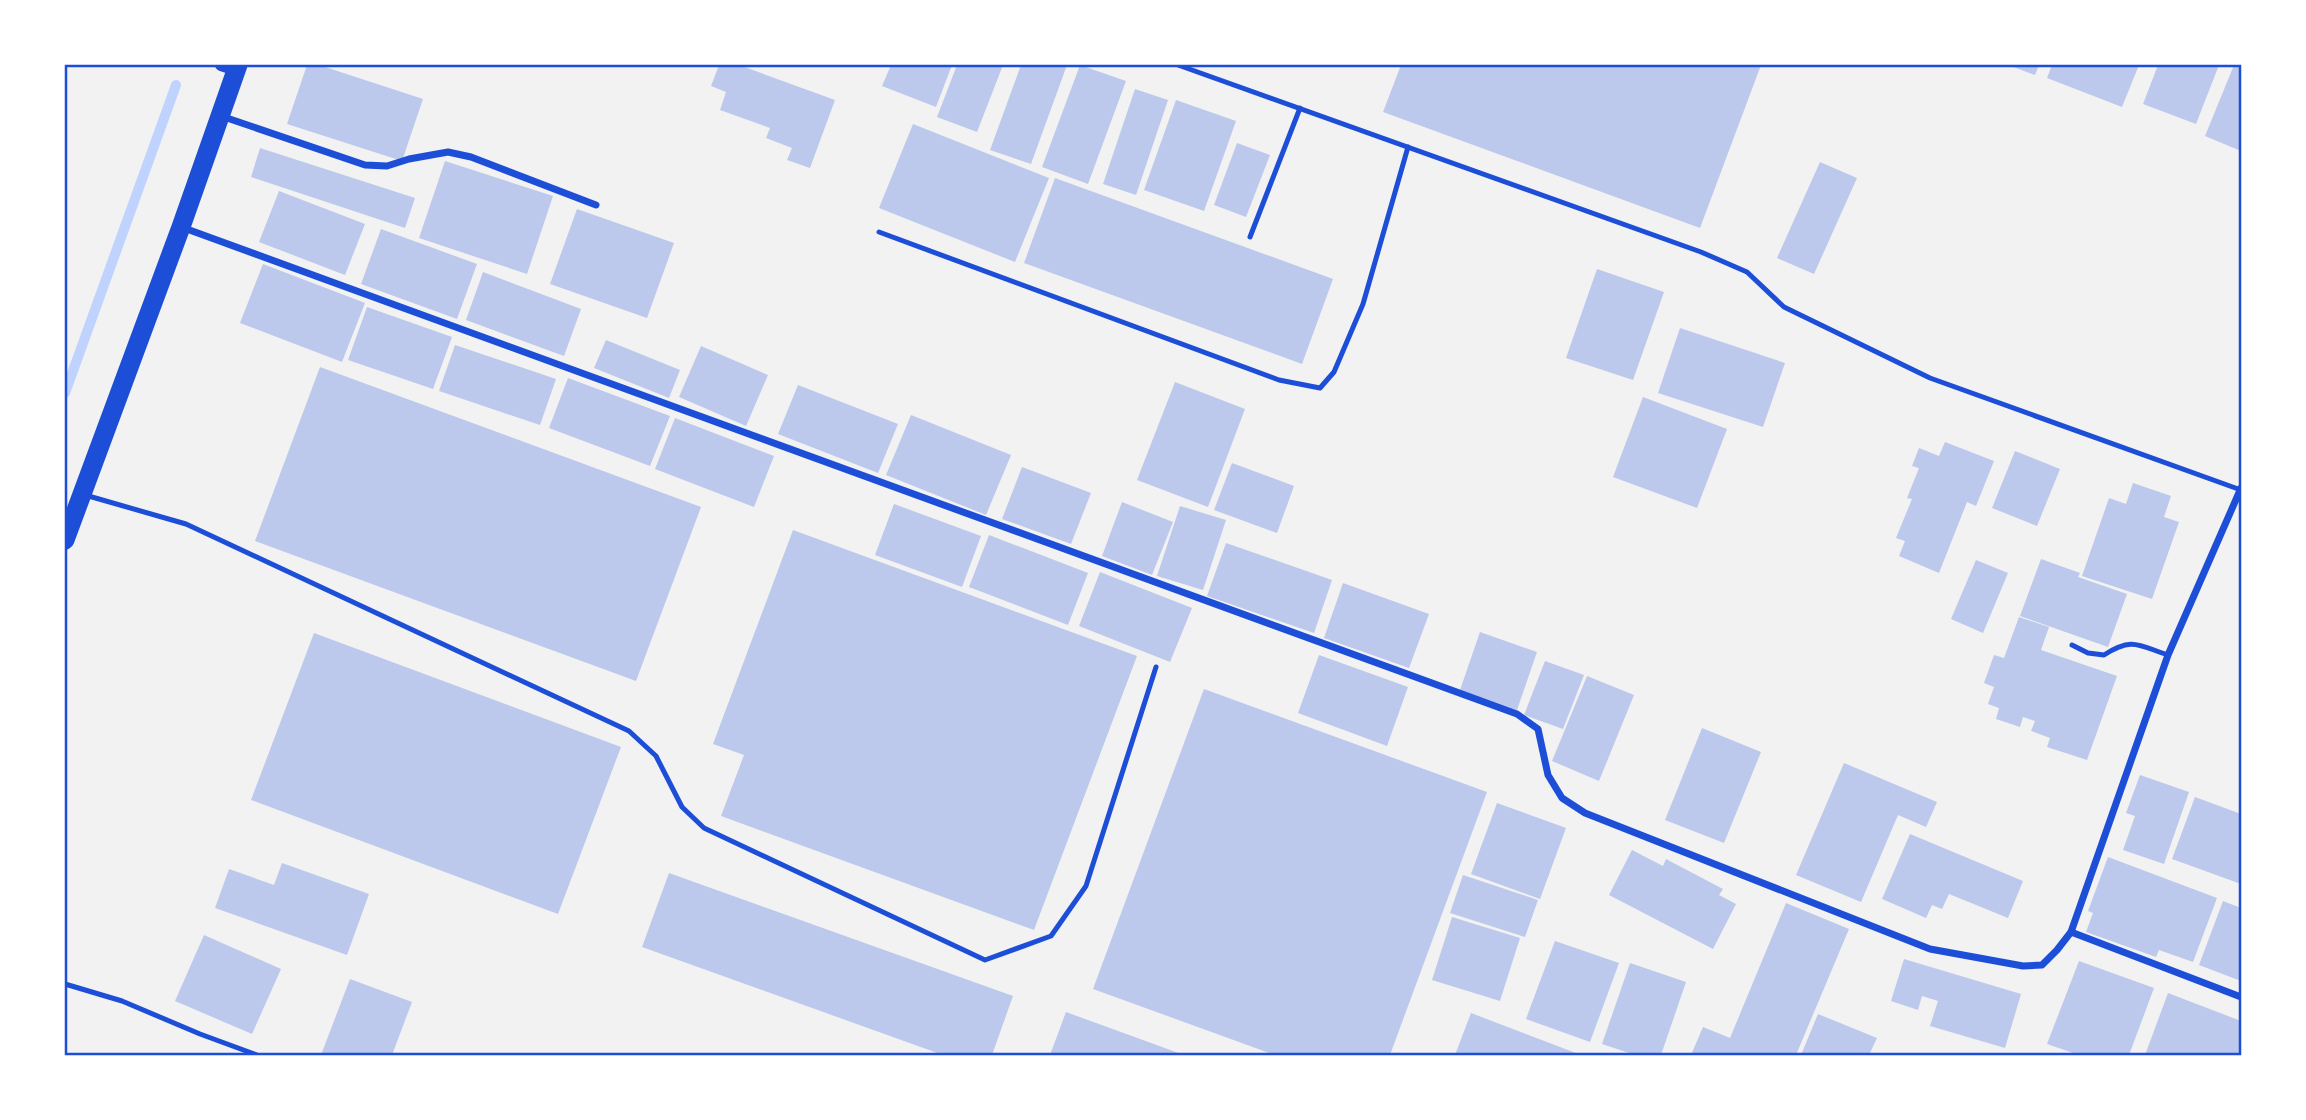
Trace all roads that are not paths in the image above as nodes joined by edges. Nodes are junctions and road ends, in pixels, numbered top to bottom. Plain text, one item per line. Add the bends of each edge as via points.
1 (1178, 65) edge
2 (232, 67) edge
3 (1300, 108) junction
4 (220, 116) junction
5 (1408, 148) junction
6 (596, 205) dead end
7 (181, 227) junction
8 (879, 232) dead end
9 (1250, 237) dead end
10 (2241, 490) edge
11 (82, 495) junction
12 (65, 540) edge
13 (2072, 645) dead end
14 (2168, 655) junction
15 (1156, 667) dead end
16 (2071, 932) junction
17 (65, 984) edge
18 (2241, 997) edge
19 (257, 1055) edge

1 - 3 lane
2 - 4 highway
3 - 5 lane
3 - 9 lane
4 - 6 street via 365,165 387,166 448,152 471,157
4 - 7 highway
5 - 8 lane via 1363,304 1334,372 1320,388 1279,380
5 - 10 lane via 1747,272 1784,307 1930,378
7 - 11 highway
7 - 16 street via 1517,714 1538,729 1548,775 1562,798 1585,813 1930,949 2023,966 2042,965
10 - 14 street
11 - 12 highway
11 - 15 lane via 186,524 629,731 656,755 682,807 704,828 985,960 1051,936 1086,886
13 - 14 lane via 2104,655 2121,645 2135,644
14 - 16 street
16 - 18 street
17 - 19 lane via 122,1001

